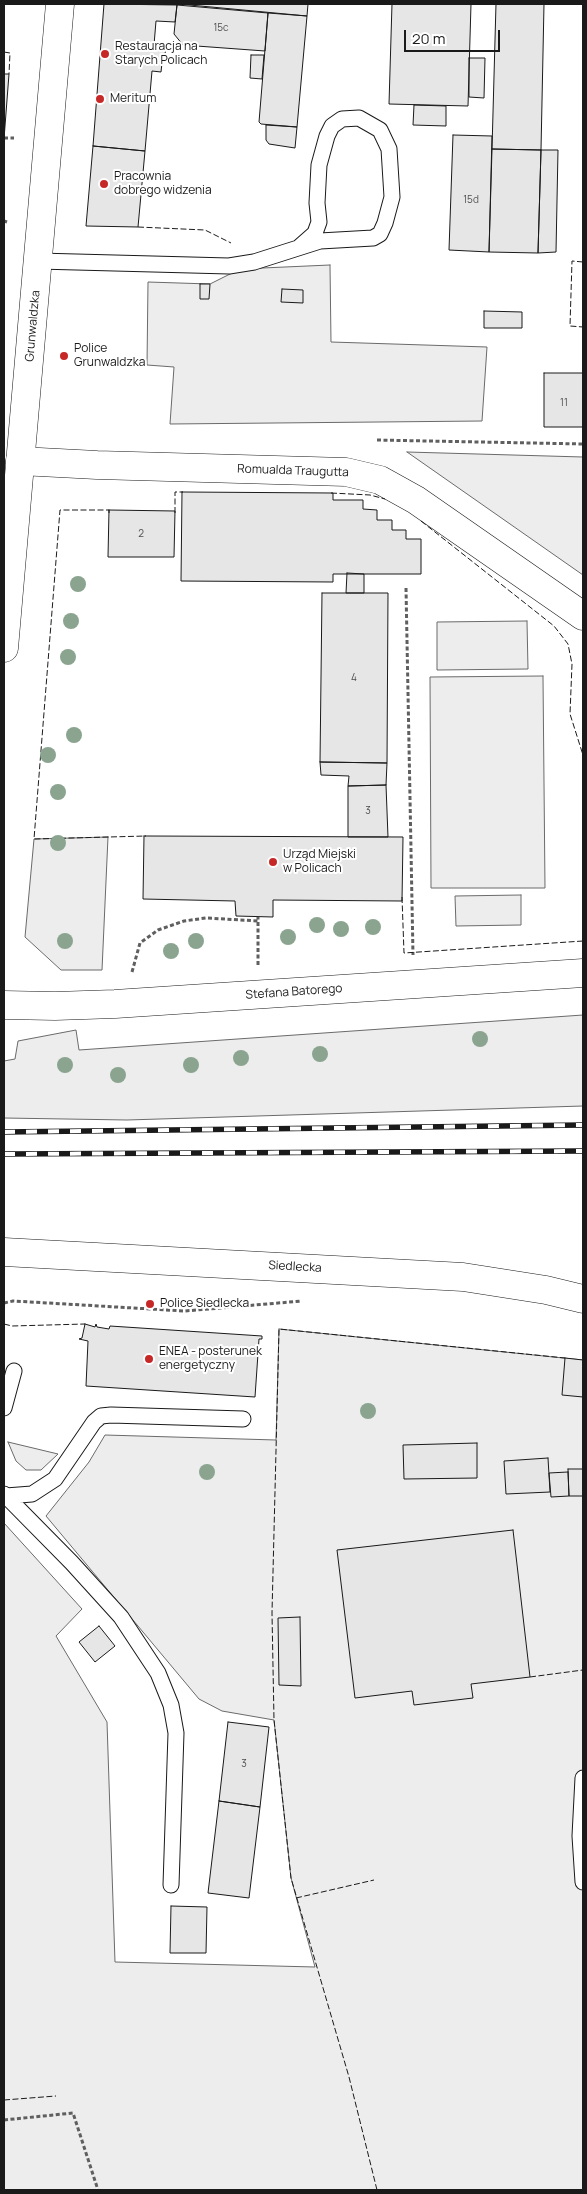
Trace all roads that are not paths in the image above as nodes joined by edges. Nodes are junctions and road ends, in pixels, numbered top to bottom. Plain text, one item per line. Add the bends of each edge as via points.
1 (60, 4) edge
2 (298, 248) junction
3 (38, 261) junction
4 (20, 461) junction
5 (583, 616) edge
6 (4, 648) edge
7 (583, 973) edge
8 (4, 1005) edge
9 (4, 1252) edge
10 (583, 1299) edge
11 (14, 1371) dead end
12 (4, 1408) edge
13 (243, 1419) dead end
14 (5, 1495) edge
15 (583, 1778) edge
16 (583, 1882) edge
17 (171, 1885) dead end

1 - 3 street, Grunwaldzka
2 - 2 lane via 320,241 373,238 380,234 392,197 389,149 380,130 360,118 342,119 332,126 327,136 319,165 319,222 315,234
2 - 3 lane via 229,266
3 - 4 street, Grunwaldzka
4 - 5 street, Romualda Traugutta via 346,472 380,480 416,500
4 - 6 street, Grunwaldzka
7 - 8 street, Stefana Batorego via 115,1004
9 - 10 street, Siedlecka via 463,1278
11 - 12 lane
13 - 14 lane via 101,1416 86,1432 55,1479 32,1494
14 - 17 lane via 121,1617 158,1673 171,1705 176,1733
15 - 16 lane via 580,1836

